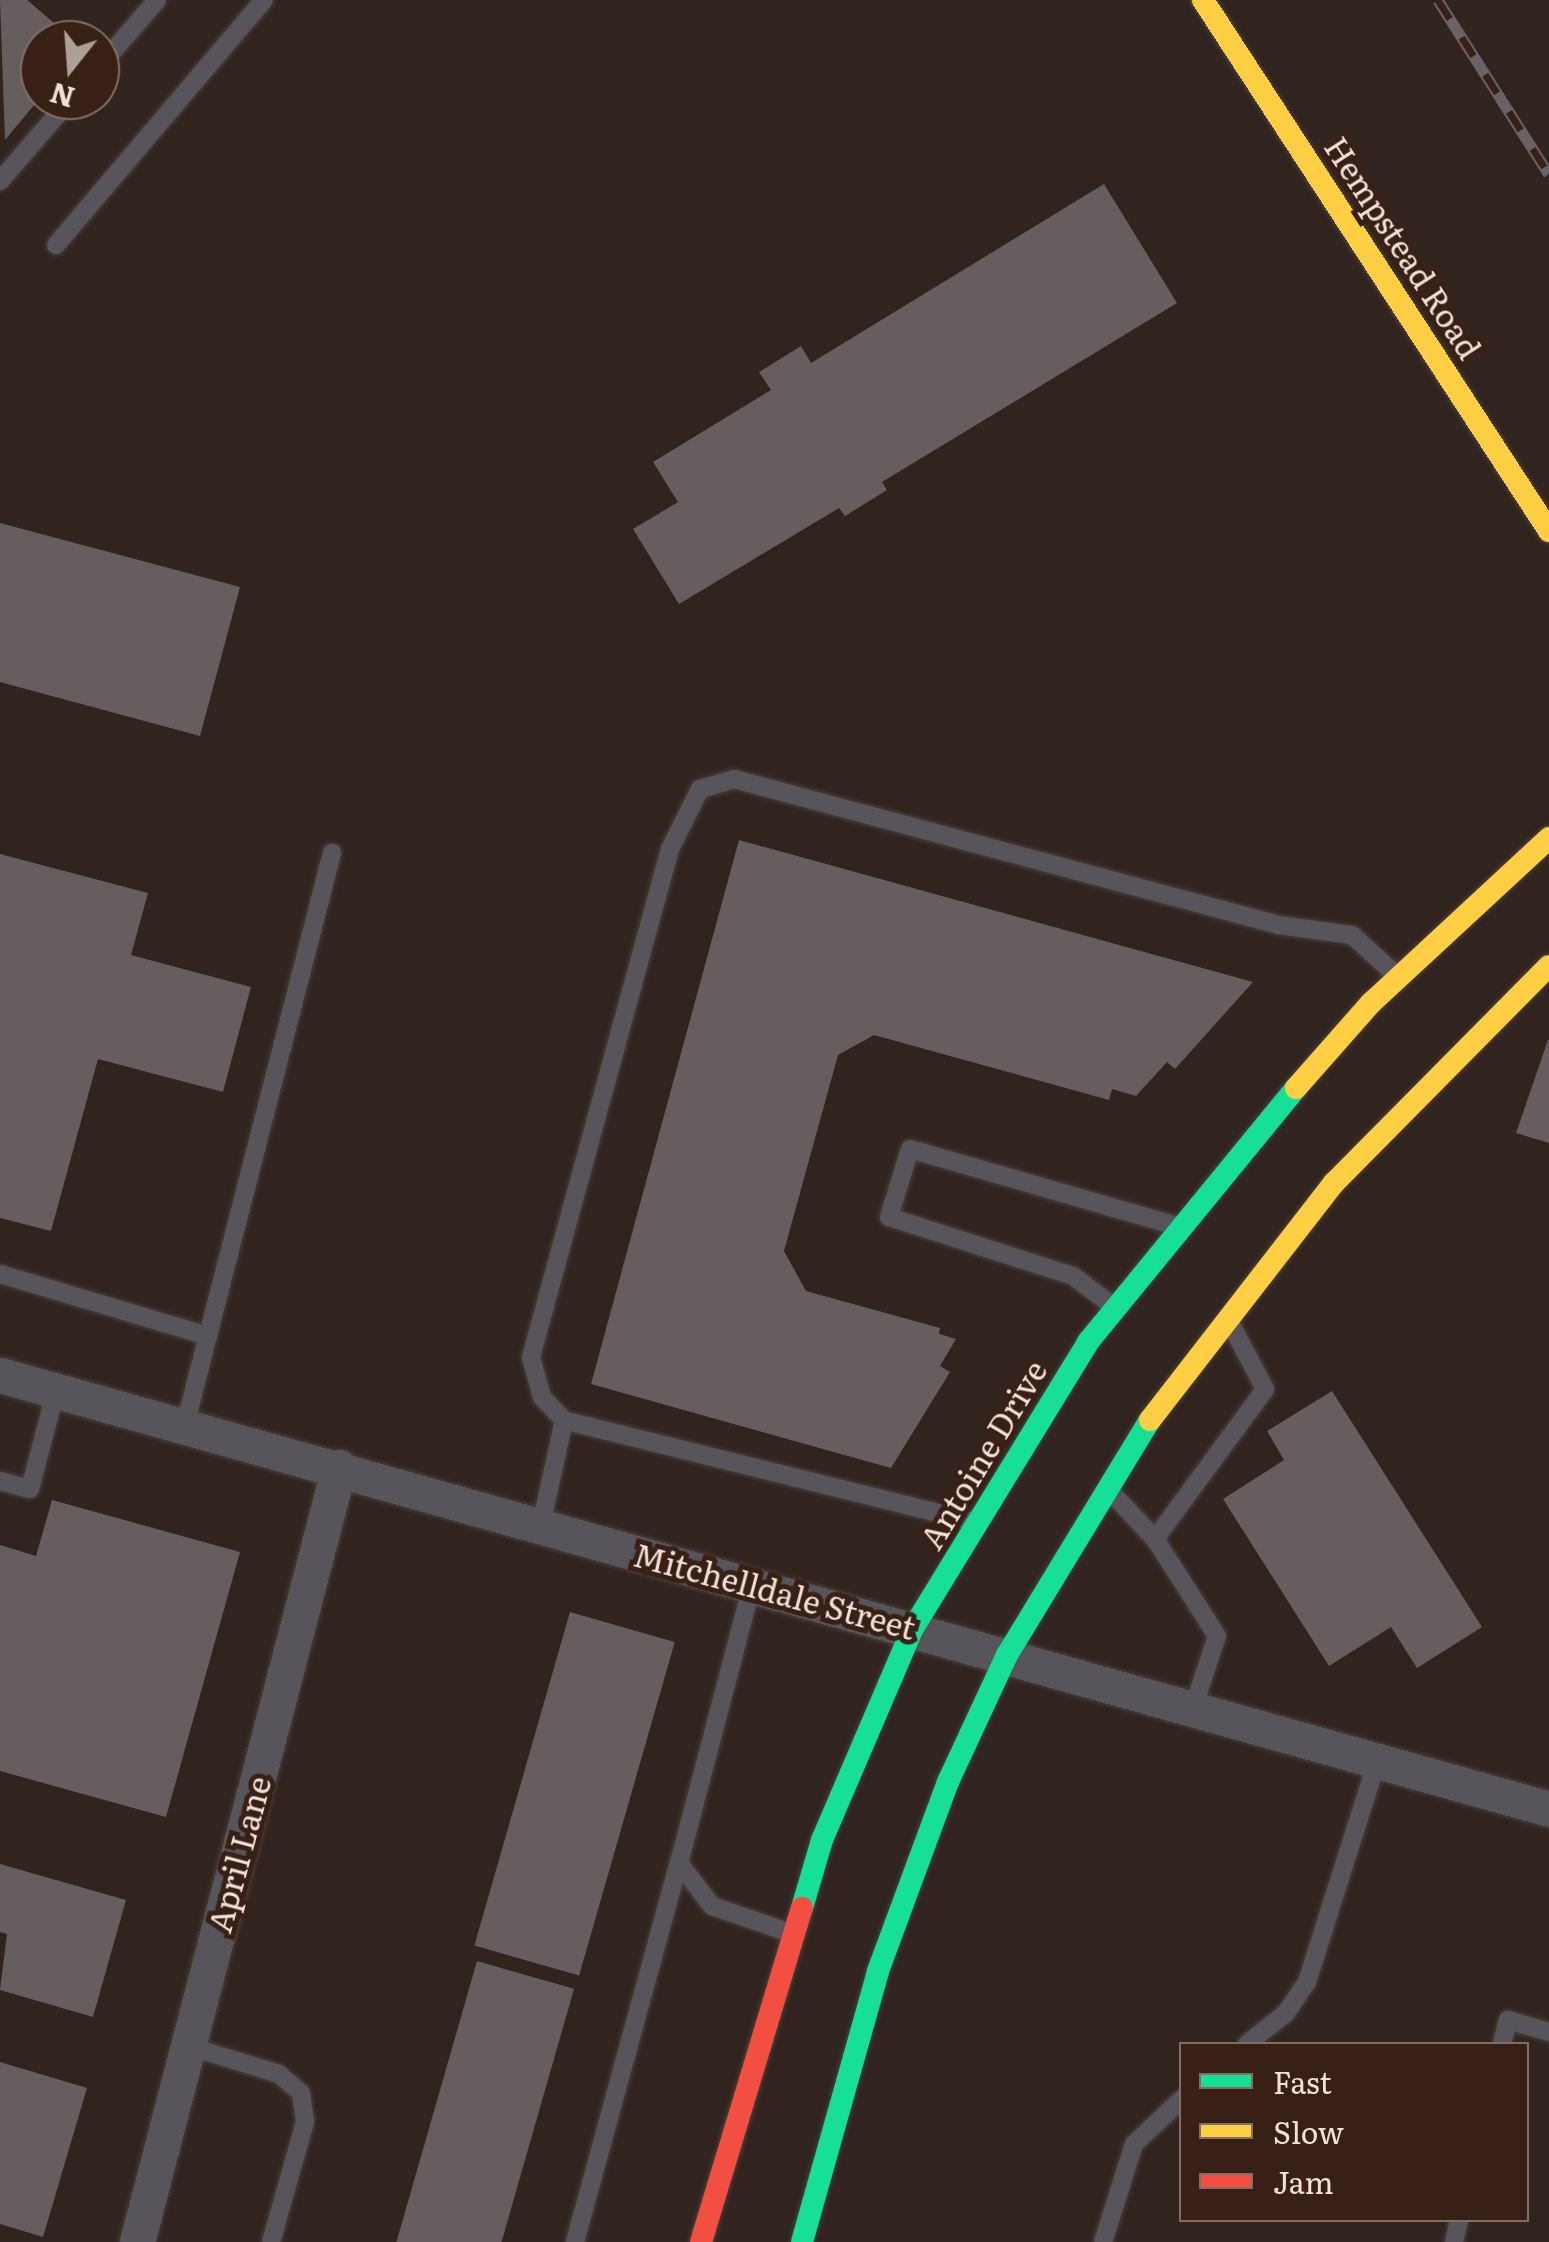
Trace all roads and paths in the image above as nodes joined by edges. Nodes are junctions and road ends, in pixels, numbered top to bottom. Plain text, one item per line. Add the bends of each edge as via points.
1 (157, 0) edge
2 (264, 0) edge
3 (1203, 0) edge
4 (120, 43) edge
5 (53, 120) edge
6 (0, 181) edge
7 (56, 245) dead end
8 (1549, 532) edge
9 (1549, 838) edge
10 (332, 853) dead end
11 (1549, 966) edge
12 (1400, 979) junction
13 (1180, 1226) junction
14 (0, 1274) edge
15 (1115, 1308) junction
16 (1228, 1318) junction
17 (208, 1336) junction
18 (0, 1375) edge
19 (56, 1390) junction
20 (564, 1420) junction
21 (185, 1425) junction
22 (339, 1467) junction
23 (0, 1481) edge
24 (1106, 1487) junction
25 (979, 1523) junction
26 (542, 1525) junction
27 (1155, 1540) junction
28 (752, 1584) junction
29 (914, 1628) junction
30 (1008, 1655) junction
31 (1193, 1708) junction
32 (1378, 1760) junction
33 (1549, 1809) edge
34 (679, 1863) junction
35 (790, 1933) junction
36 (1549, 2032) edge
37 (1250, 2042) edge
38 (1502, 2042) edge
39 (188, 2046) junction
40 (1179, 2102) edge
41 (137, 2242) edge
42 (271, 2242) edge
43 (575, 2242) edge
44 (701, 2242) edge
45 (802, 2242) edge
46 (1103, 2242) edge

1 - 4 lane
2 - 7 lane
3 - 8 main road, Hempstead Road
5 - 6 lane
9 - 12 main road, Antoine Drive
10 - 17 lane
11 - 16 main road via 1334,1183
12 - 13 main road, Antoine Drive via 1371,1003
12 - 20 lane via 1352,935 1279,925 734,779 700,790 670,849 530,1357 542,1397
13 - 15 main road, Antoine Drive
13 - 15 lane via 910,1149 889,1217 1073,1276
14 - 17 lane
15 - 25 main road, Antoine Drive
16 - 24 main road
16 - 27 lane via 1266,1389
17 - 21 lane
18 - 19 street, Mitchelldale Street
19 - 21 street, Mitchelldale Street
19 - 23 lane via 30,1489
20 - 25 lane
20 - 26 lane
21 - 22 street, Mitchelldale Street
22 - 26 street, Mitchelldale Street
22 - 39 street, April Lane
24 - 27 lane
24 - 30 main road
25 - 29 main road, Antoine Drive
26 - 28 street, Mitchelldale Street
27 - 31 lane via 1217,1636
28 - 29 street, Mitchelldale Street
28 - 34 lane
29 - 30 street, Mitchelldale Street
29 - 35 main road, Antoine Drive via 822,1840
30 - 31 street, Mitchelldale Street
30 - 45 main road via 948,1782 878,1971
31 - 32 street, Mitchelldale Street
32 - 33 street, Mitchelldale Street
32 - 37 lane via 1306,1982 1286,2013
34 - 35 lane via 712,1906
34 - 43 lane
35 - 44 main road, Antoine Drive
36 - 38 lane via 1508,2020
39 - 41 street, April Lane
39 - 42 lane via 279,2074 301,2094 305,2122
40 - 46 lane via 1134,2144

